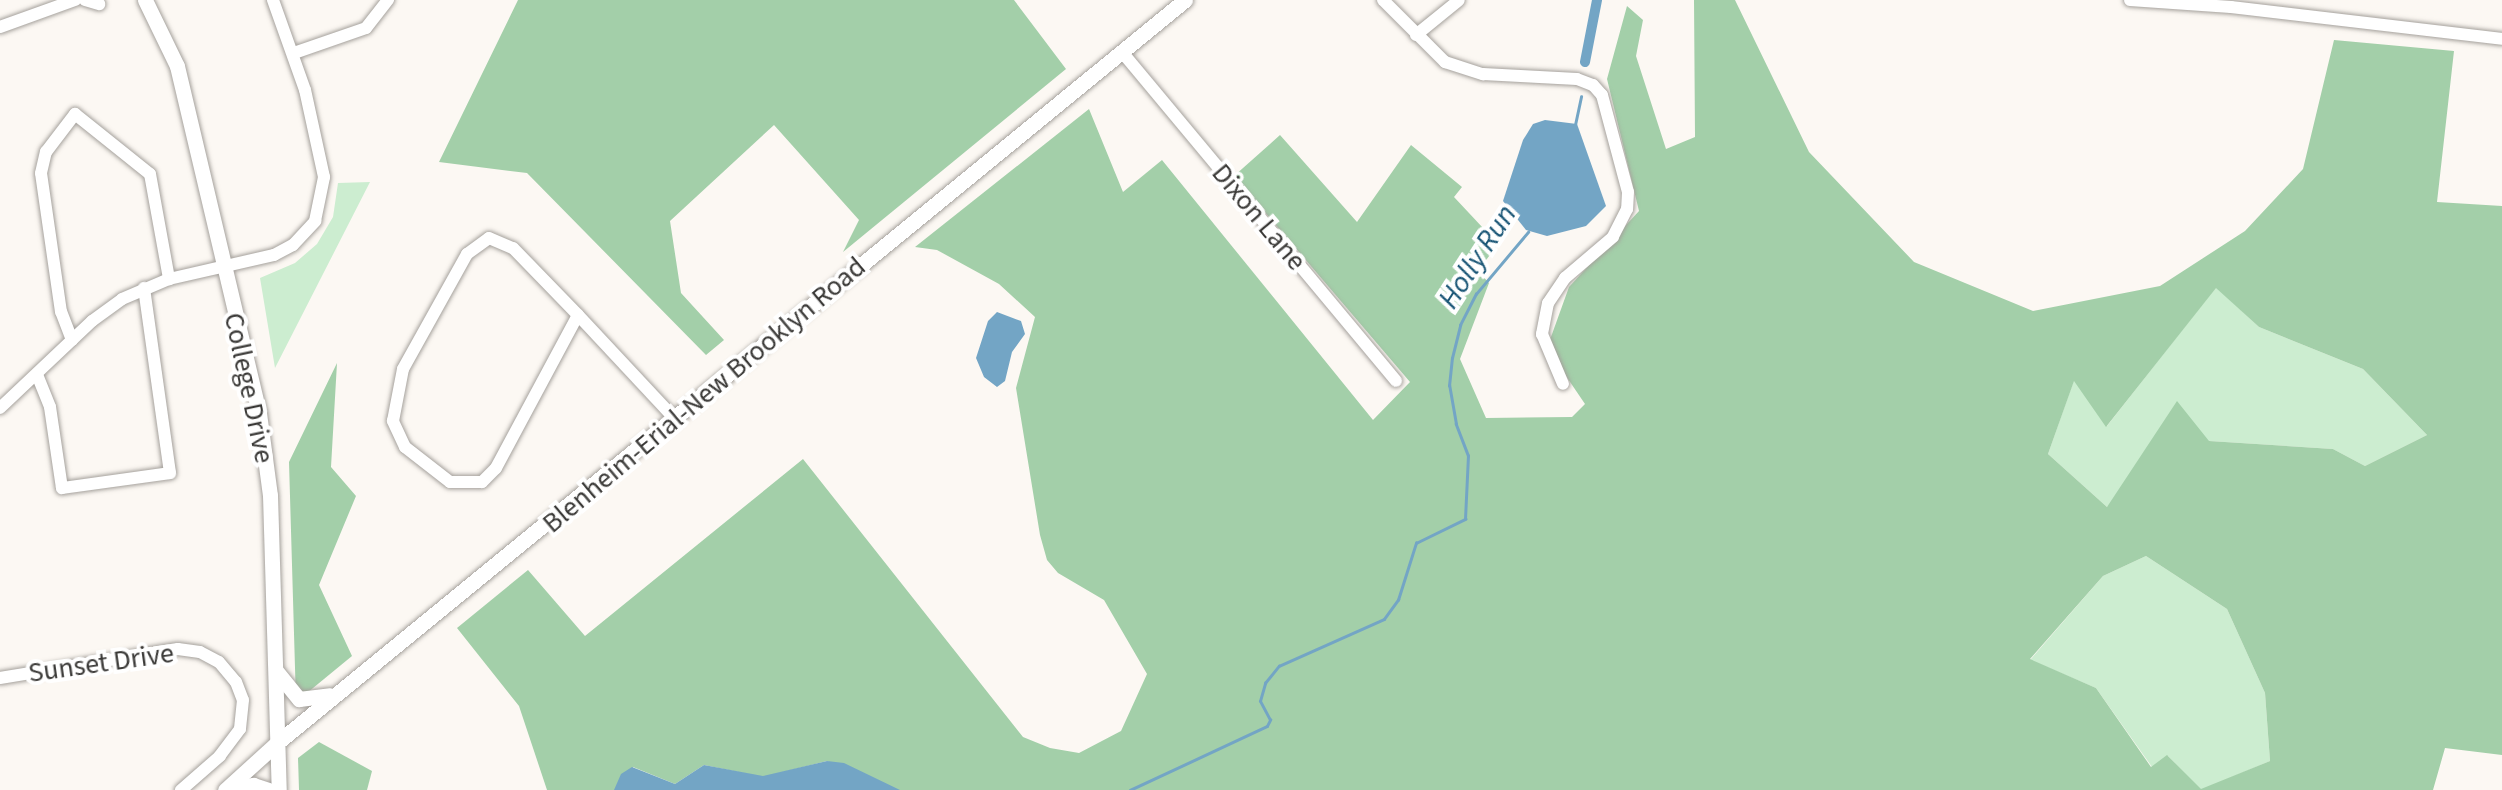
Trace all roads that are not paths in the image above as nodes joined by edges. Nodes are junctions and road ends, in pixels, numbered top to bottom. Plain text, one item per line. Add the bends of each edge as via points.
1 (75, 0) edge
2 (145, 0) edge
3 (274, 0) edge
4 (388, 0) edge
5 (1184, 0) edge
6 (1383, 0) edge
7 (1459, 0) edge
8 (2130, 0) edge
9 (59, 2) edge
10 (0, 26) edge
11 (1416, 36) junction
12 (2502, 38) edge
13 (1122, 52) junction
14 (294, 53) junction
15 (224, 267) junction
16 (169, 279) junction
17 (144, 288) junction
18 (578, 315) junction
19 (72, 340) junction
20 (38, 377) junction
21 (1396, 381) dead end
22 (1562, 384) dead end
23 (0, 408) edge
24 (676, 420) junction
25 (276, 671) junction
26 (0, 678) edge
27 (351, 684) junction
28 (278, 742) junction
29 (180, 790) edge
30 (228, 790) edge
31 (268, 790) edge
32 (279, 790) edge

1 - 9 street
2 - 15 main road, College Drive via 177,66
3 - 14 street
4 - 14 street via 366,28
5 - 13 main road, Blenheim-Erial-New Brooklyn Road
6 - 11 street
7 - 11 street
8 - 12 street
9 - 10 street
11 - 22 street via 1465,70 1572,78 1602,95 1627,209 1613,236 1548,303 1542,334
13 - 21 street, Dixon Lane
13 - 24 main road, Blenheim-Erial-New Brooklyn Road
14 - 15 street via 324,177 319,211 285,250
15 - 16 street
15 - 25 main road, College Drive via 268,479
16 - 17 street
16 - 19 street via 150,174 75,114 46,152 41,173 61,312
17 - 19 street
17 - 20 street via 170,472 62,488 50,407
18 - 18 street via 513,248 489,238 476,244 403,369 393,421 405,447 450,482 482,482 496,468
18 - 24 street
19 - 20 street
20 - 23 street
24 - 27 main road, Blenheim-Erial-New Brooklyn Road
25 - 27 main road via 300,698 326,697
25 - 28 main road, College Drive
26 - 29 street, Sunset Drive via 178,650 219,662 243,700 240,729
27 - 28 main road, Blenheim-Erial-New Brooklyn Road
28 - 30 main road, Blenheim-Erial-New Brooklyn Road
28 - 32 main road, College Drive
30 - 31 main road

